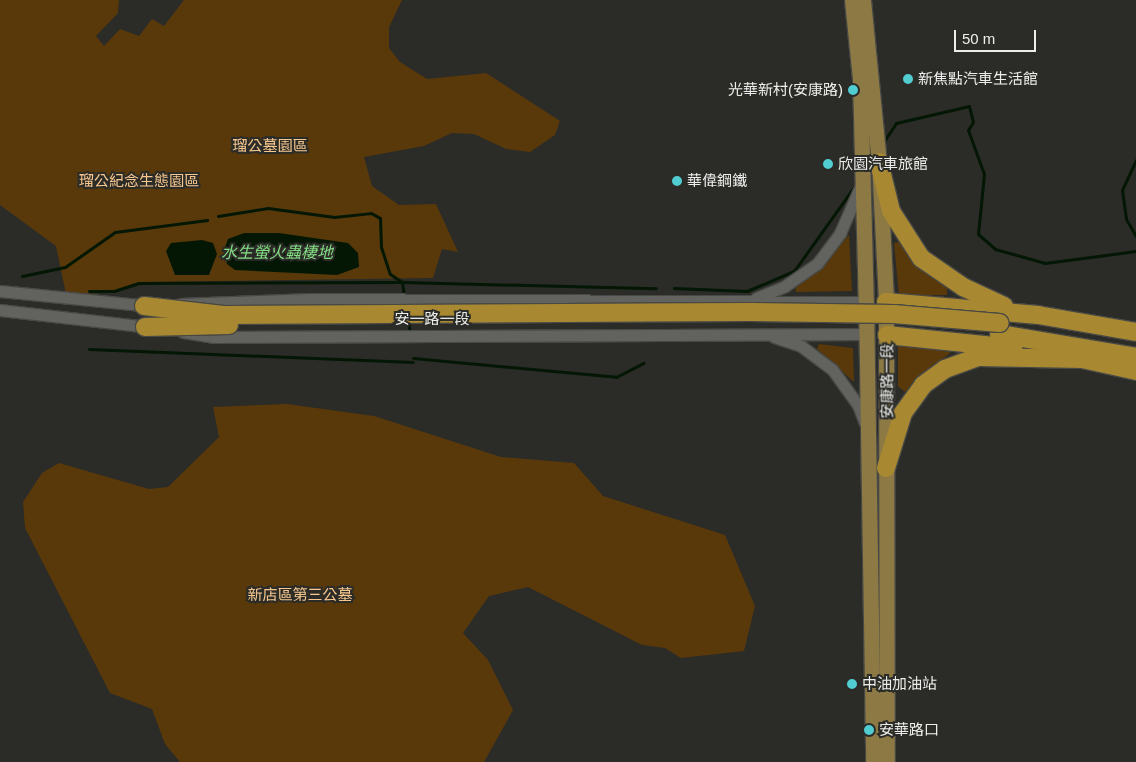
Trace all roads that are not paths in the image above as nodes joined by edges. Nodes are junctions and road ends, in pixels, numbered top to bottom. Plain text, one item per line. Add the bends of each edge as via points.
1 (852, 0) edge
2 (864, 0) edge
3 (879, 162) junction
4 (862, 181) junction
5 (0, 291) edge
6 (666, 301) junction
7 (746, 301) junction
8 (866, 302) junction
9 (886, 302) junction
10 (144, 306) junction
11 (0, 310) edge
12 (1038, 315) junction
13 (145, 327) junction
14 (1000, 328) junction
15 (1136, 332) edge
16 (665, 333) junction
17 (762, 334) junction
18 (867, 334) junction
19 (887, 335) junction
20 (1136, 346) edge
21 (1136, 357) edge
22 (1083, 359) junction
23 (1136, 371) edge
24 (868, 431) junction
25 (886, 468) junction
26 (873, 762) edge
27 (887, 762) edge

1 - 4 main road, 安康路一段
2 - 3 main road, 安康路一段
3 - 9 main road, 安康路一段
3 - 12 highway via 891,211 921,258 963,287
4 - 7 street via 840,233 817,264 785,286
4 - 8 main road, 安康路一段
5 - 10 street, 安一路一段
6 - 7 street, 安一路一段
6 - 10 street, 安一路一段, bridge via 312,298
6 - 16 street
7 - 8 street, 安一路一段
8 - 9 main road
8 - 18 main road, 安康路一段
9 - 12 highway
9 - 19 main road, 安康路一段
10 - 14 highway, bridge via 223,315 894,314
11 - 13 street, 安一路一段
12 - 15 highway
13 - 14 highway, bridge via 756,323
13 - 16 street, 安一路一段, bridge via 213,337
14 - 20 highway
14 - 21 highway
16 - 17 street, 安一路一段
17 - 18 street, 安一路一段
17 - 24 street via 801,346 832,369 858,405
18 - 19 main road
18 - 24 main road, 安康路一段
19 - 22 highway via 980,343
19 - 25 main road, 安康路一段
22 - 23 highway
22 - 25 highway via 978,357 945,369 923,385 903,413
24 - 26 main road, 安康路一段
25 - 27 main road, 安康路一段

